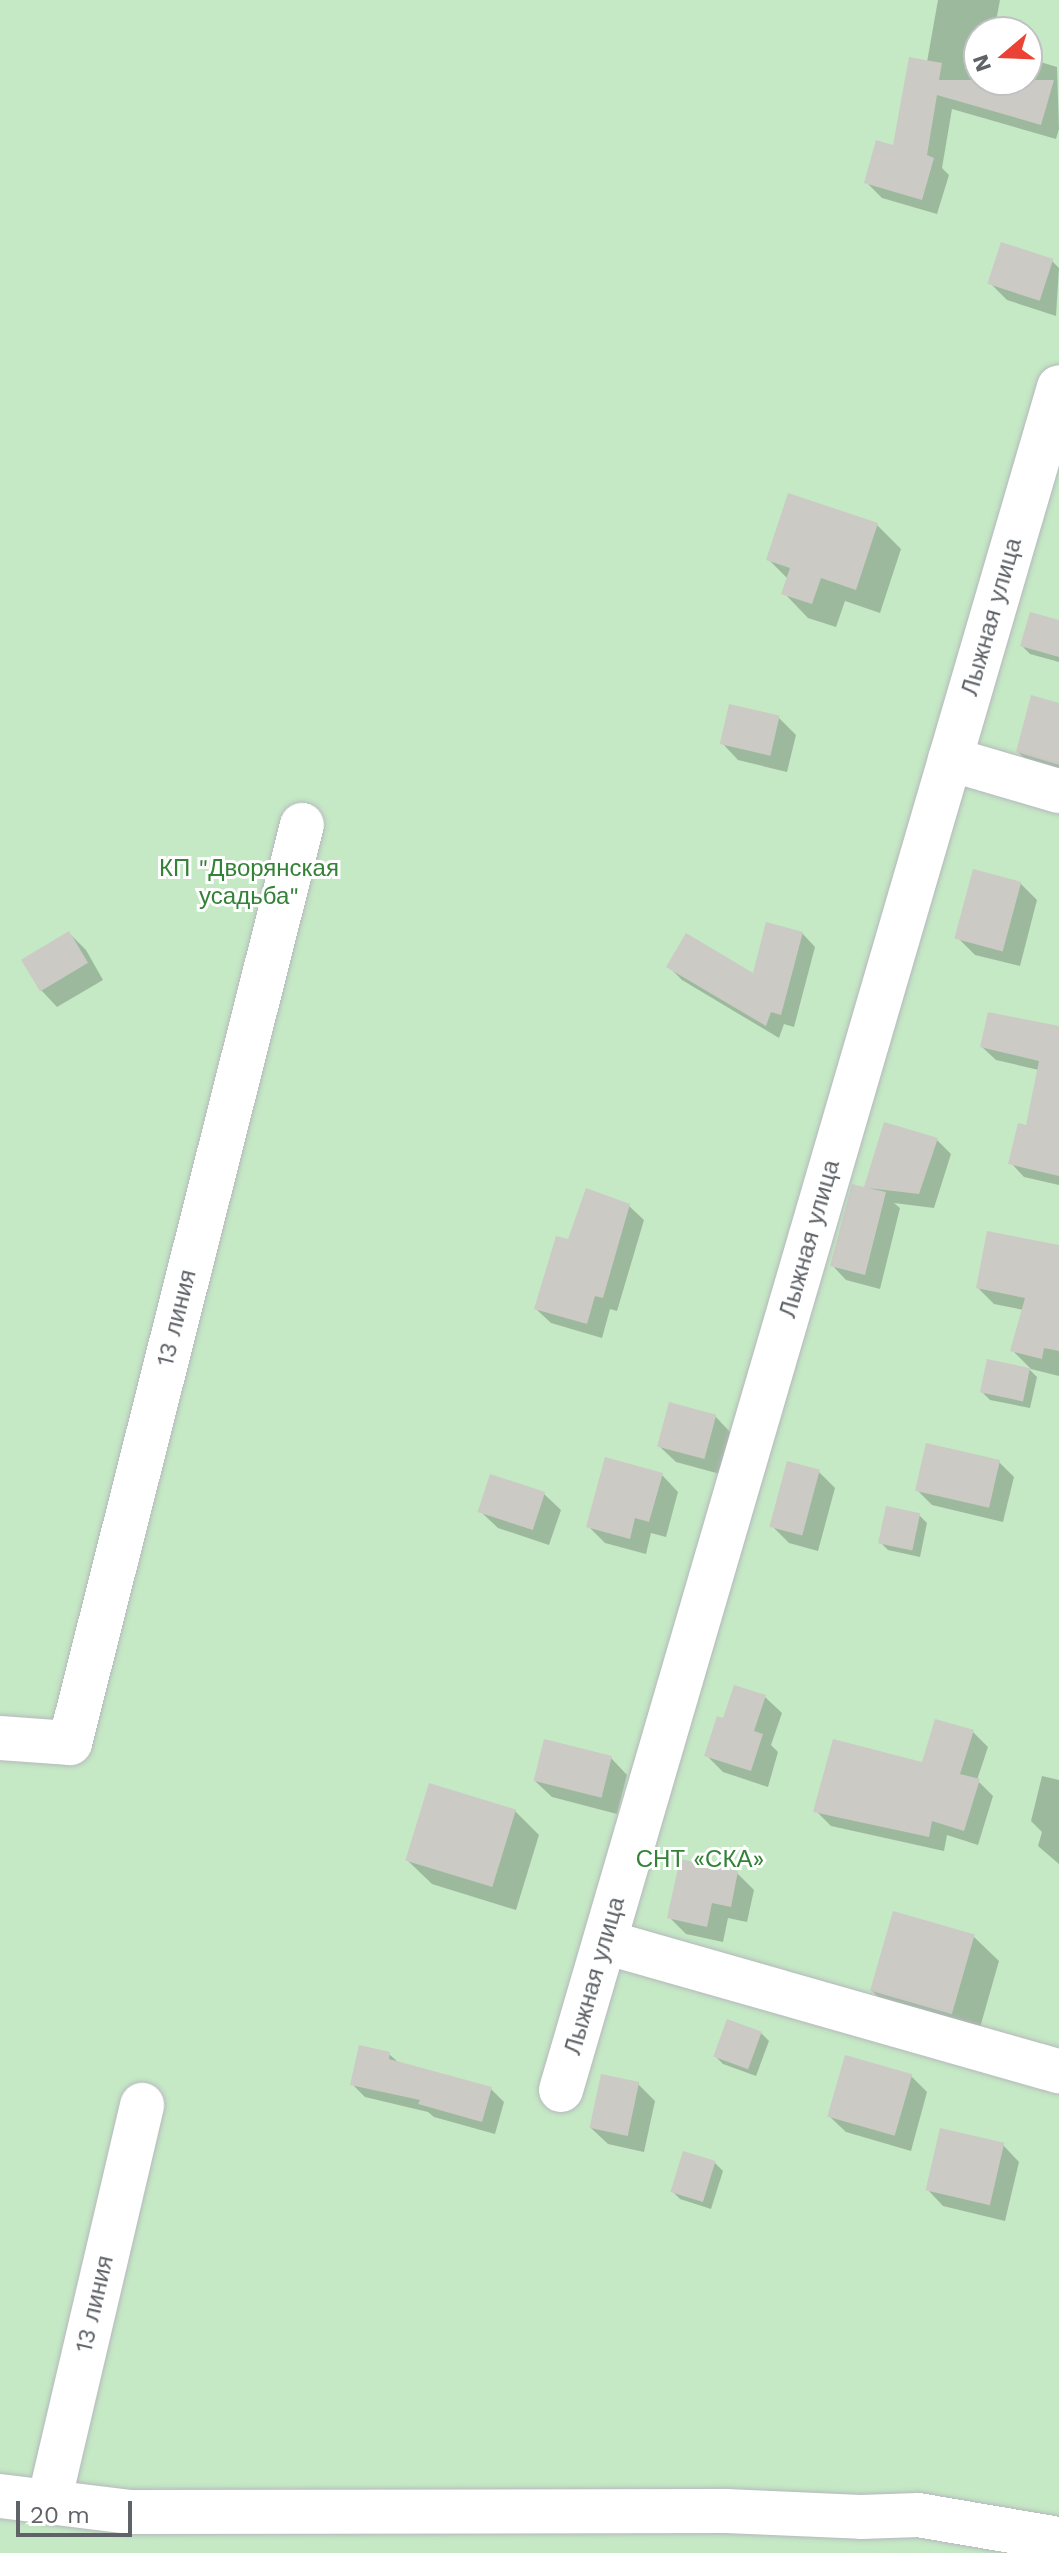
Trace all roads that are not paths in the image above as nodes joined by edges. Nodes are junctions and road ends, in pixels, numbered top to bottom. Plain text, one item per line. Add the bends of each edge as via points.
1 (1059, 387) edge
2 (950, 759) junction
3 (1059, 791) edge
4 (302, 825) dead end
5 (0, 1738) edge
6 (605, 1942) junction
7 (1059, 2071) edge
8 (561, 2090) dead end
9 (142, 2105) dead end
10 (0, 2496) edge
11 (49, 2502) junction
12 (1059, 2539) edge

1 - 2 street, Лыжная улица
2 - 3 street
2 - 6 street, Лыжная улица
4 - 5 street, 13 линия via 70,1743
6 - 7 street
6 - 8 street, Лыжная улица
9 - 11 street, 13 линия
10 - 11 street
11 - 12 street via 131,2512 918,2515

